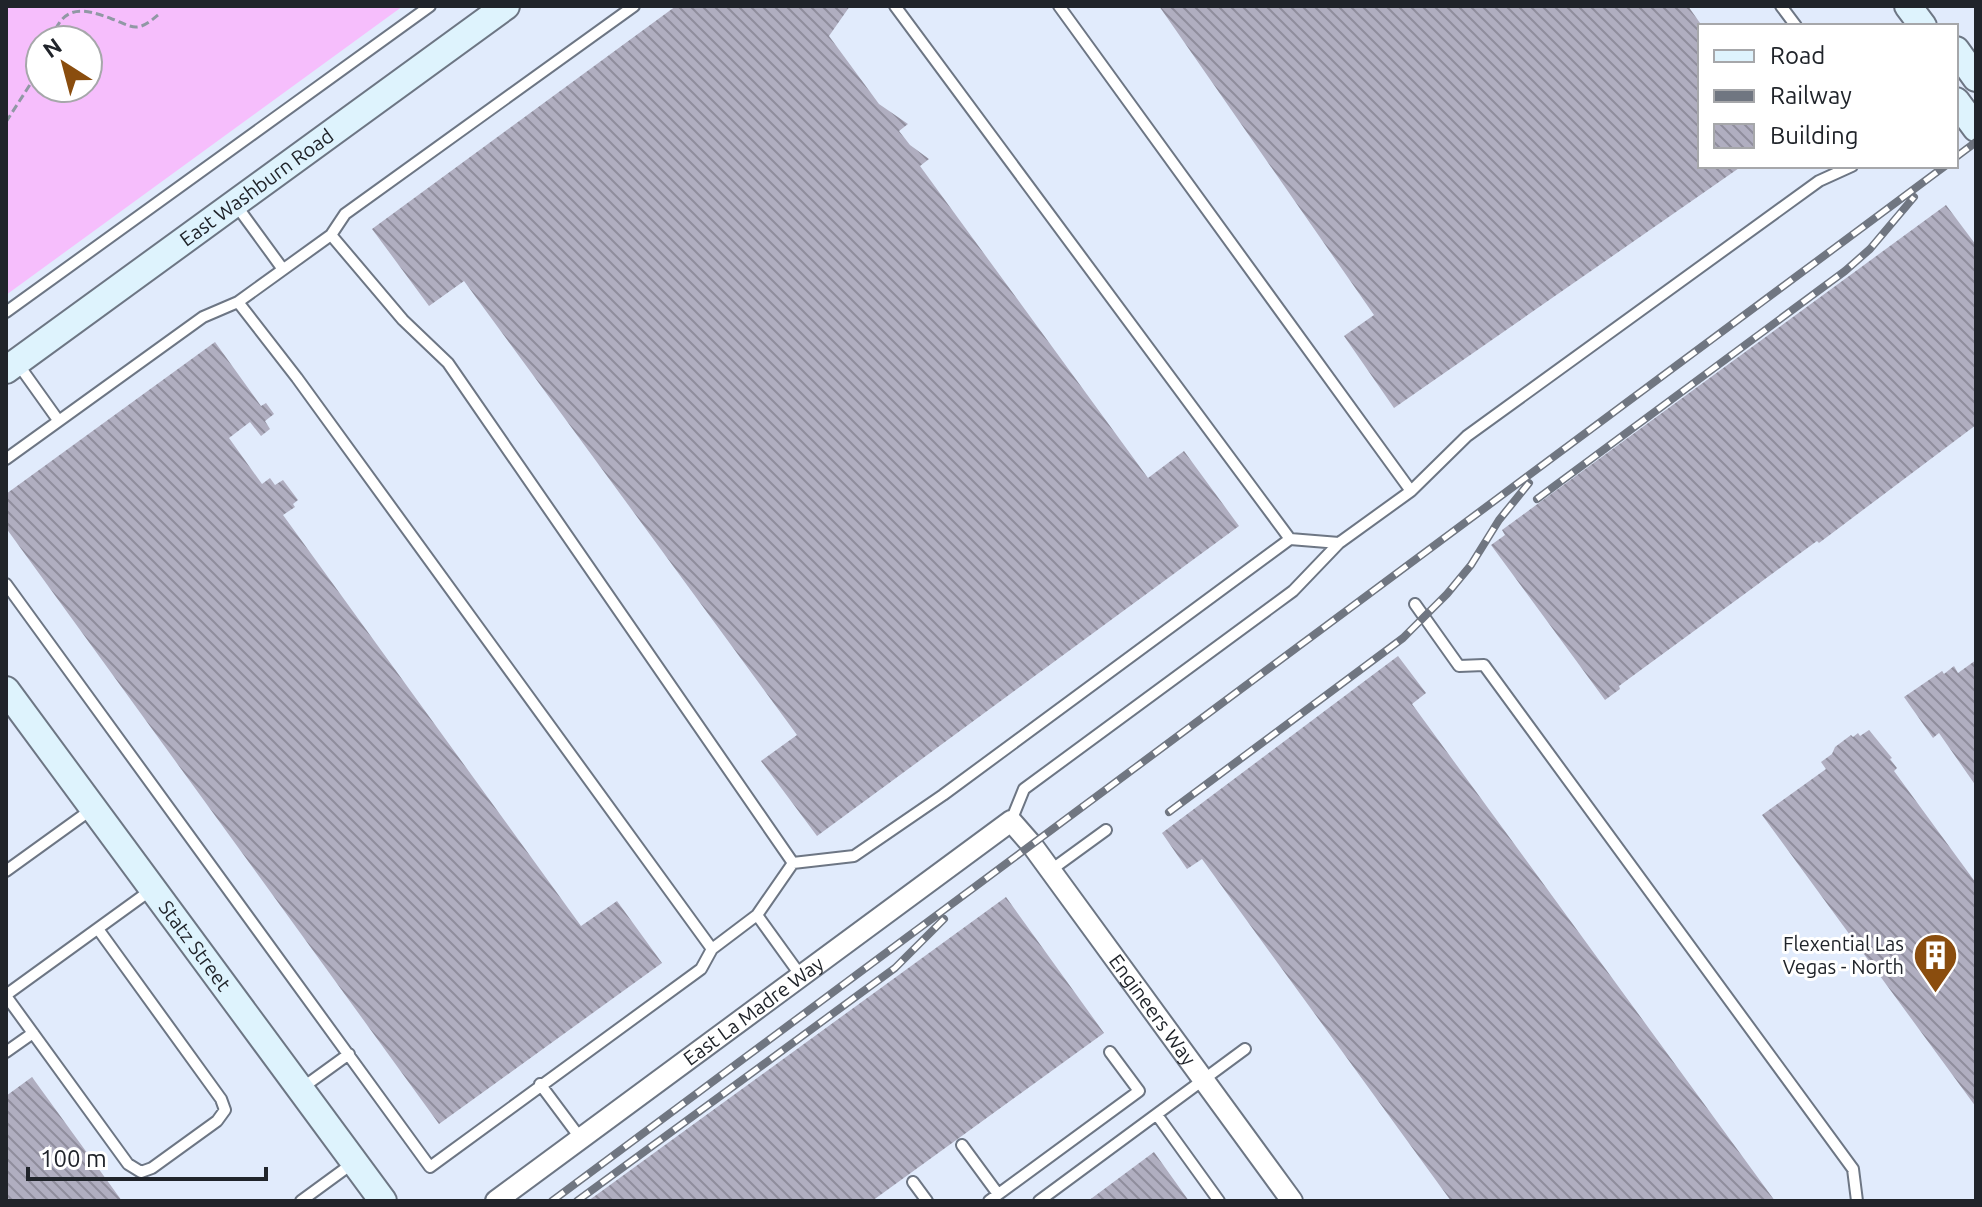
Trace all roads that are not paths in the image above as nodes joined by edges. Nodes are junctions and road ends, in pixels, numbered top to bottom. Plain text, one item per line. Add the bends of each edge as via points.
1 (430, 6) edge
2 (506, 6) edge
3 (895, 6) edge
4 (1059, 6) edge
5 (1781, 6) edge
6 (1908, 6) edge
7 (631, 7) edge
8 (1794, 24) edge
9 (1921, 24) edge
10 (1958, 53) edge
11 (1976, 78) edge
12 (1958, 104) edge
13 (1976, 128) edge
14 (1848, 168) edge
15 (235, 204) junction
16 (331, 235) junction
17 (282, 268) junction
18 (238, 302) junction
19 (6, 312) edge
20 (11, 366) edge
21 (58, 420) junction
22 (6, 459) edge
23 (1411, 491) junction
24 (1290, 539) junction
25 (1339, 543) junction
26 (6, 584) edge
27 (1415, 604) dead end
28 (6, 690) edge
29 (93, 808) junction
30 (1011, 821) junction
31 (1106, 830) dead end
32 (793, 863) junction
33 (1051, 870) junction
34 (6, 871) edge
35 (153, 888) junction
36 (757, 915) junction
37 (98, 929) junction
38 (712, 949) junction
39 (801, 976) junction
40 (6, 996) edge
41 (33, 1033) junction
42 (1245, 1049) dead end
43 (6, 1052) edge
44 (1110, 1052) dead end
45 (349, 1054) junction
46 (1204, 1080) junction
47 (540, 1084) junction
48 (301, 1089) junction
49 (1157, 1115) junction
50 (581, 1139) junction
51 (962, 1145) dead end
52 (355, 1162) junction
53 (913, 1182) dead end
54 (994, 1198) edge
55 (301, 1201) edge
56 (383, 1201) edge
57 (496, 1201) edge
58 (927, 1201) edge
59 (1039, 1201) edge
60 (1219, 1201) edge
61 (1292, 1201) edge
62 (1857, 1201) edge

1 - 19 lane
2 - 15 street, East Washburn Road
3 - 24 lane
4 - 23 lane
5 - 8 lane
6 - 9 street
7 - 16 lane via 345,214
10 - 11 street
12 - 13 street
14 - 23 lane via 1819,181 1467,436
15 - 17 lane
15 - 20 street, East Washburn Road
16 - 17 lane
16 - 32 lane via 403,320 448,363
17 - 18 lane
18 - 21 lane via 203,317
18 - 38 lane
20 - 21 lane
21 - 22 lane
23 - 25 lane
24 - 25 lane
24 - 32 lane via 854,856
25 - 30 lane via 1293,591 1024,789
26 - 45 lane
27 - 62 lane via 1459,666 1484,665 1853,1169
28 - 29 street, Statz Street
29 - 34 lane
29 - 35 street, Statz Street
30 - 33 street, Engineers Way
30 - 39 street, East La Madre Way
31 - 33 lane
32 - 36 lane
33 - 46 street, Engineers Way
35 - 37 lane
35 - 48 street, Statz Street
36 - 38 lane
36 - 39 lane
37 - 40 lane
37 - 41 lane via 225,1110 217,1121 141,1172 128,1164
38 - 47 lane via 701,969
39 - 50 street, East La Madre Way
40 - 41 lane
41 - 43 lane
42 - 46 lane
44 - 54 lane via 1139,1091
45 - 47 lane via 430,1167
45 - 48 lane
46 - 49 lane
46 - 61 street, Engineers Way
47 - 50 lane
48 - 52 street, Statz Street
49 - 59 lane
49 - 60 lane
50 - 57 street, East La Madre Way
51 - 54 lane
52 - 55 lane
52 - 56 street, Statz Street
53 - 58 lane

